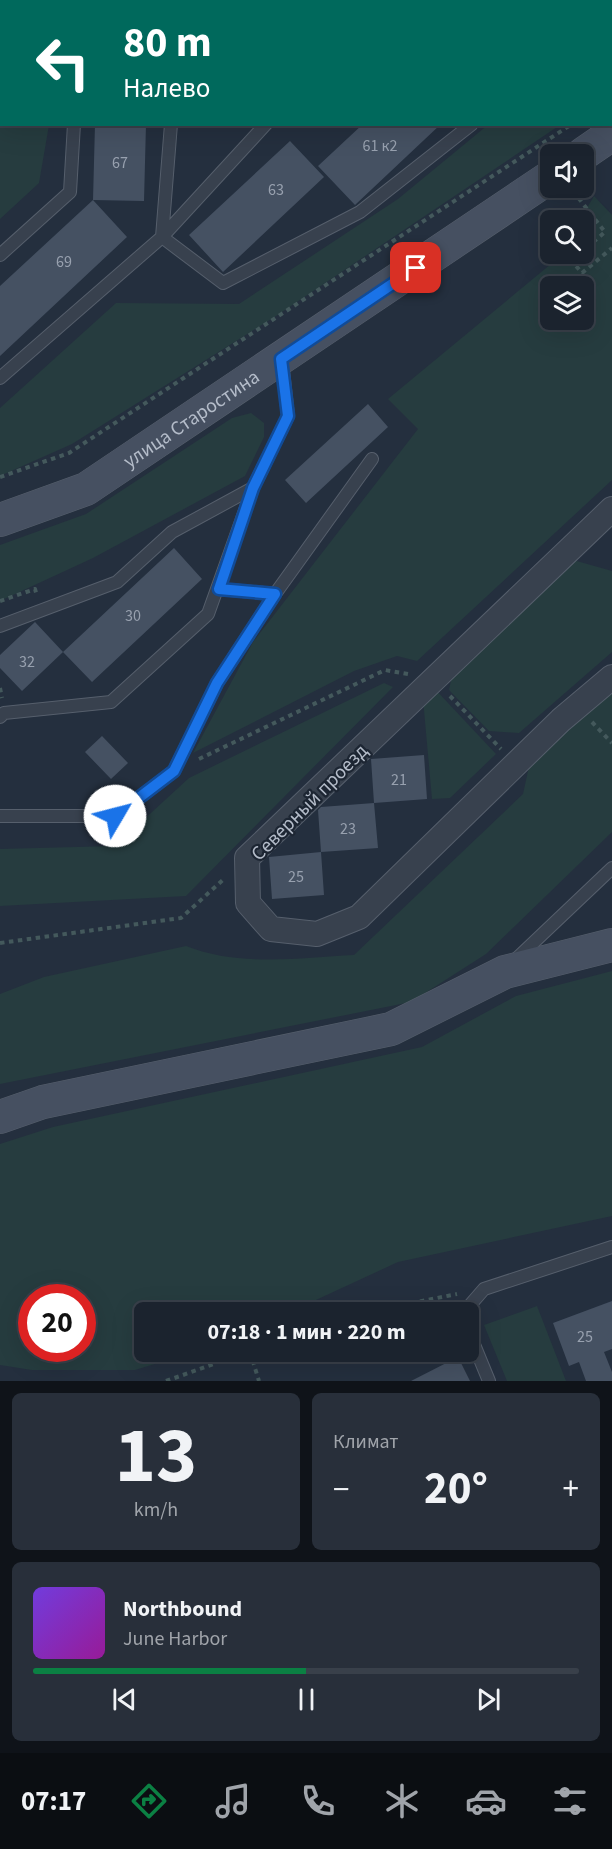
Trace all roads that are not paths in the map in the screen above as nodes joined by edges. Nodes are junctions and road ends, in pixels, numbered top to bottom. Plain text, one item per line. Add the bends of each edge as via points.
1 (74, 126) edge
2 (171, 126) edge
3 (264, 126) edge
4 (469, 126) edge
5 (612, 134) edge
6 (594, 146) edge
7 (540, 184) edge
8 (162, 237) junction
9 (0, 255) edge
10 (281, 359) junction
11 (0, 378) edge
12 (372, 459) dead end
13 (253, 488) junction
14 (612, 509) edge
15 (0, 520) edge
16 (219, 589) junction
17 (275, 594) junction
18 (0, 626) edge
19 (612, 677) edge
20 (0, 717) edge
21 (0, 816) edge
22 (612, 868) edge
23 (612, 945) edge
24 (505, 972) junction
25 (0, 1118) edge
26 (612, 1247) edge
27 (473, 1302) edge
28 (479, 1357) edge
29 (489, 1381) edge

1 - 9 lane via 70,192
2 - 8 lane
3 - 8 lane
4 - 8 lane via 360,212 223,283
5 - 6 main road
7 - 10 main road, улица Старостина
8 - 11 lane
10 - 13 lane via 288,416
10 - 15 main road, улица Старостина via 86,489
12 - 17 lane
13 - 16 lane
13 - 18 lane via 171,532 117,582
14 - 19 street, Северный проезд via 248,858 248,903 271,929 317,934 359,916
16 - 17 lane
16 - 20 lane via 208,614 111,702 4,713
17 - 21 lane via 217,683 174,771 115,816
22 - 24 lane
23 - 24 main road
24 - 25 main road via 391,1029 43,1102
26 - 27 lane via 484,1289
28 - 29 lane

